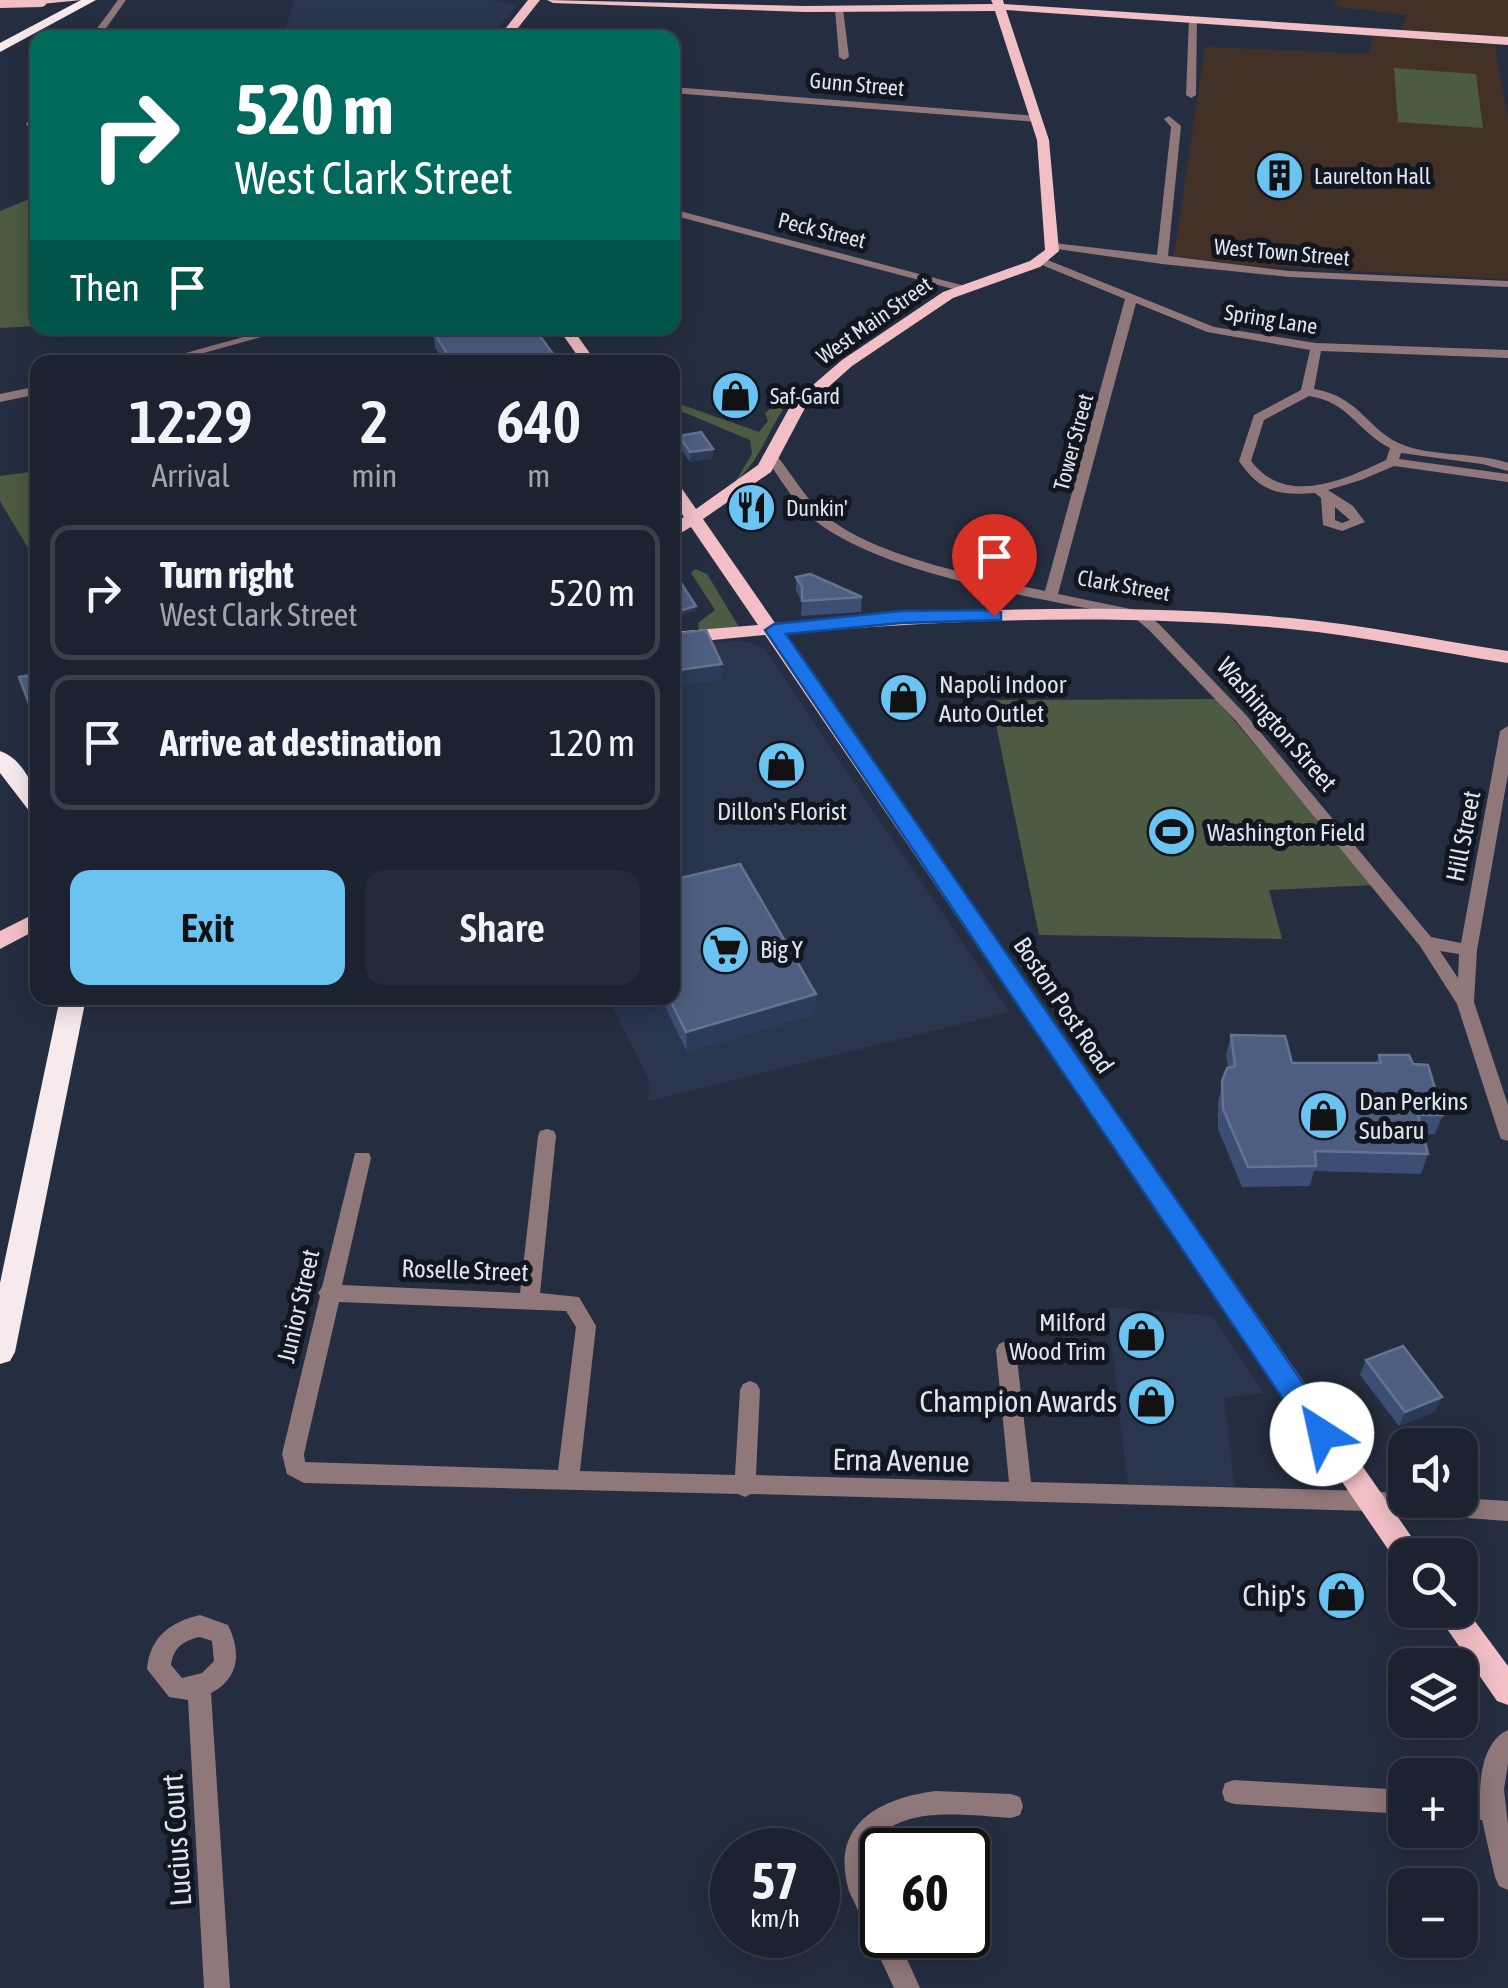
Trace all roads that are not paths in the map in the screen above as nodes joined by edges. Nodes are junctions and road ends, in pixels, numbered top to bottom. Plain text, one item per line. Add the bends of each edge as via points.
1 (8, 0) edge
2 (76, 0) edge
3 (90, 0) edge
4 (122, 0) edge
5 (534, 0) edge
6 (552, 0) edge
7 (40, 1) edge
8 (581, 1) edge
9 (997, 4) edge
10 (0, 6) edge
11 (58, 7) edge
12 (839, 10) junction
13 (1193, 19) junction
14 (100, 30) edge
15 (510, 30) edge
16 (1507, 46) edge
17 (0, 48) edge
18 (844, 57) dead end
19 (680, 91) edge
20 (1192, 95) dead end
21 (1037, 119) junction
22 (1168, 119) dead end
23 (680, 214) edge
24 (1054, 246) junction
25 (1162, 260) junction
26 (1040, 261) junction
27 (1508, 284) edge
28 (961, 288) junction
29 (1131, 299) junction
30 (265, 335) edge
31 (1316, 347) junction
32 (1508, 354) edge
33 (200, 355) edge
34 (30, 392) edge
35 (1307, 392) junction
36 (0, 398) edge
37 (1394, 455) junction
38 (772, 459) junction
39 (1508, 467) edge
40 (1508, 478) edge
41 (680, 498) edge
42 (695, 519) junction
43 (680, 528) edge
44 (1060, 603) junction
45 (1140, 615) junction
46 (774, 630) junction
47 (680, 637) edge
48 (1508, 657) edge
49 (1508, 732) edge
50 (0, 758) edge
51 (30, 797) edge
52 (30, 924) edge
53 (0, 941) edge
54 (1426, 942) junction
55 (1468, 950) junction
56 (1466, 1003) junction
57 (72, 1005) edge
58 (1508, 1134) edge
59 (547, 1136) dead end
60 (362, 1158) dead end
61 (328, 1293) junction
62 (530, 1299) junction
63 (1006, 1350) dead end
64 (0, 1352) edge
65 (750, 1390) dead end
66 (295, 1467) joint
67 (568, 1481) junction
68 (745, 1487) junction
69 (1022, 1494) junction
70 (1369, 1501) junction
71 (1508, 1511) edge
72 (1396, 1538) edge
73 (1462, 1628) edge
74 (199, 1688) dead end
75 (1508, 1691) edge
76 (1508, 1742) edge
77 (1234, 1792) dead end
78 (1388, 1801) edge
79 (1011, 1806) dead end
80 (1478, 1807) edge
81 (1494, 1808) junction
82 (873, 1828) edge
83 (1508, 1877) edge
84 (893, 1958) edge
85 (217, 1988) edge
86 (907, 1988) edge

1 - 10 highway
2 - 11 main road
3 - 11 highway
4 - 14 street
5 - 15 main road
6 - 8 main road
7 - 10 main road, bridge
7 - 11 main road
8 - 12 main road
9 - 12 main road
9 - 13 main road
9 - 21 main road
11 - 17 highway
12 - 18 street
13 - 16 main road
13 - 20 street
19 - 21 street, Gunn Street
21 - 24 main road
22 - 25 street via 1176,126
23 - 28 street, Peck Street
24 - 25 street, West Town Street
24 - 26 main road, West Main Street
25 - 27 street, West Town Street via 1310,276
26 - 28 main road, West Main Street
26 - 29 street, Spring Lane
28 - 38 main road, West Main Street via 891,330 807,396
29 - 31 street, Spring Lane via 1211,330
29 - 44 street, Tower Street
30 - 33 street
31 - 32 street, Spring Lane
31 - 35 street
34 - 36 street
35 - 37 street via 1351,407
35 - 37 street via 1258,418 1246,460 1251,471 1273,484 1324,494
37 - 39 street
37 - 40 street
38 - 42 main road, West Main Street
38 - 44 street, Clark Street via 817,517 847,536
41 - 42 main road, Boston Post Road
42 - 43 main road, West Main Street
42 - 46 main road, Boston Post Road
44 - 45 main road, Clark Street
44 - 46 main road, Clark Street
45 - 48 main road, Clark Street via 1292,624
45 - 54 street, Washington Street via 1241,718
46 - 47 main road, Clark Street
46 - 70 main road, Boston Post Road
49 - 55 street, Hill Street
50 - 51 highway
52 - 53 main road
54 - 55 street
54 - 56 street, Washington Street
55 - 56 street, Hill Street
56 - 58 street, Washington Street
57 - 64 highway
59 - 62 street
60 - 61 street, Junior Street
61 - 62 street, Roselle Street
61 - 66 street, Junior Street
62 - 67 street, Roselle Street via 572,1303 584,1316
63 - 69 street
65 - 68 street
66 - 67 street, Erna Avenue via 316,1476
67 - 68 street, Erna Avenue
68 - 69 street, Erna Avenue
69 - 70 street, Erna Avenue
70 - 71 street, Erna Avenue
70 - 72 main road, Boston Post Road
73 - 75 main road
74 - 85 street, Lucius Court
76 - 81 street via 1492,1771
77 - 78 street
79 - 82 street via 924,1802
80 - 81 street
81 - 83 street
84 - 86 street

